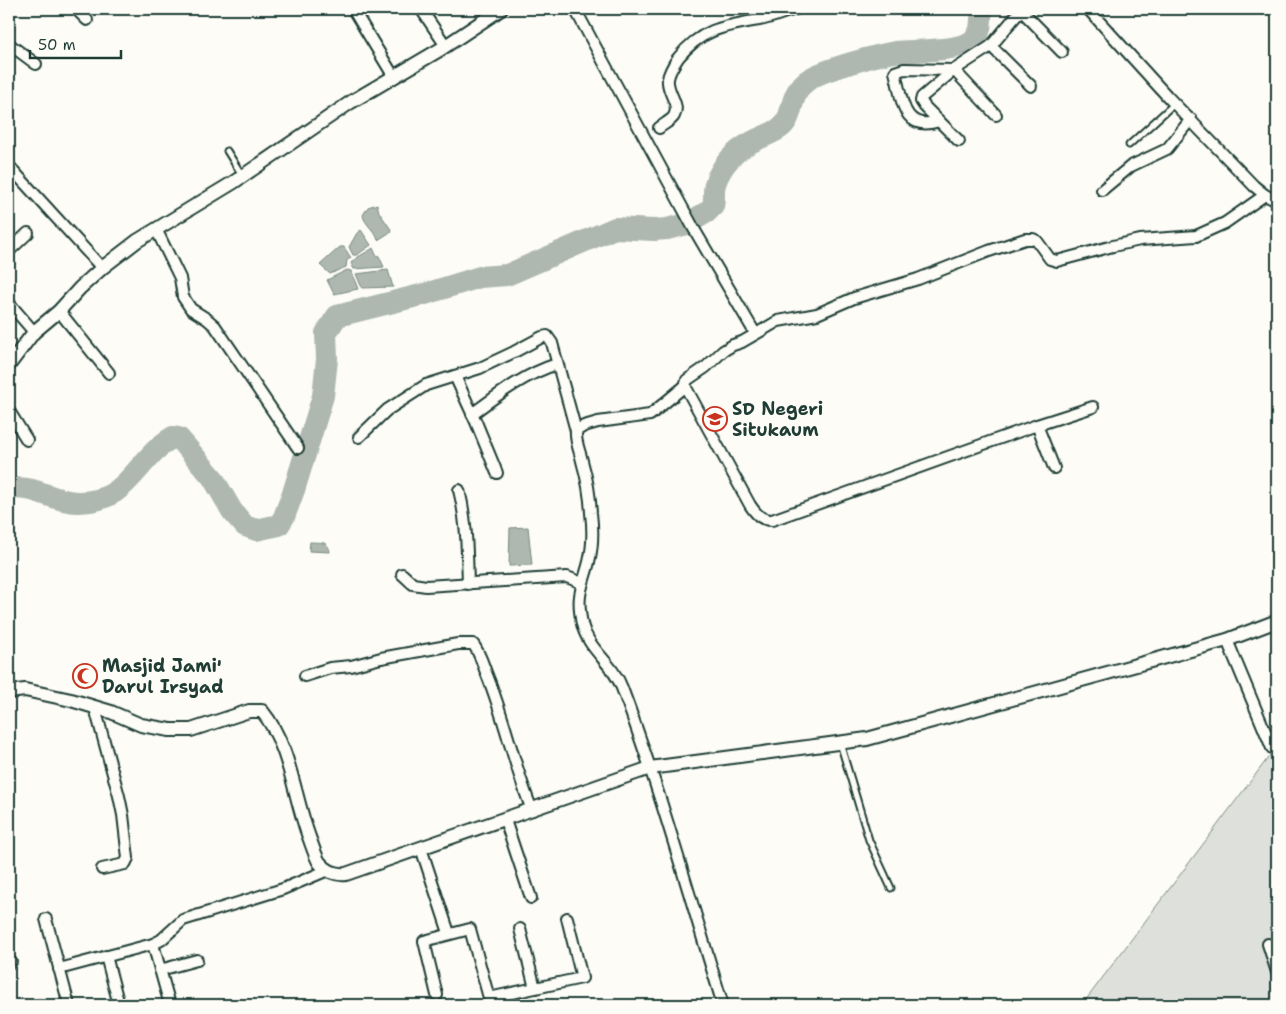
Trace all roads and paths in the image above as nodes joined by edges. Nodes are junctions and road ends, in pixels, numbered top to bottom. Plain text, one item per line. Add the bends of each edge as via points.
1 (76, 9) edge
2 (421, 9) edge
3 (501, 9) edge
4 (575, 9) edge
5 (796, 9) edge
6 (1022, 9) edge
7 (1088, 9) edge
8 (354, 11) dead end
9 (87, 20) dead end
10 (9, 44) edge
11 (446, 46) junction
12 (990, 46) junction
13 (1062, 52) dead end
14 (36, 64) dead end
15 (954, 70) junction
16 (394, 77) junction
17 (1031, 86) dead end
18 (921, 101) junction
19 (1175, 104) junction
20 (906, 113) junction
21 (996, 115) dead end
22 (1191, 119) junction
23 (939, 121) junction
24 (659, 128) dead end
25 (959, 141) dead end
26 (1129, 145) dead end
27 (227, 151) dead end
28 (9, 166) edge
29 (242, 176) junction
30 (1102, 190) dead end
31 (1265, 196) junction
32 (1277, 201) edge
33 (156, 229) junction
34 (28, 233) dead end
35 (9, 251) edge
36 (102, 268) junction
37 (9, 303) edge
38 (58, 311) junction
39 (34, 332) junction
40 (755, 334) junction
41 (557, 364) junction
42 (9, 365) edge
43 (109, 373) dead end
44 (455, 376) junction
45 (685, 386) junction
46 (1093, 407) dead end
47 (9, 411) edge
48 (472, 414) junction
49 (1037, 425) junction
50 (576, 431) junction
51 (359, 437) dead end
52 (26, 440) dead end
53 (298, 448) dead end
54 (1054, 468) dead end
55 (497, 473) dead end
56 (459, 490) dead end
57 (402, 574) dead end
58 (582, 583) junction
59 (468, 584) junction
60 (1277, 621) edge
61 (1227, 640) junction
62 (305, 676) dead end
63 (9, 692) edge
64 (95, 708) junction
65 (840, 743) junction
66 (1272, 748) dead end
67 (650, 768) junction
68 (532, 810) junction
69 (504, 820) junction
70 (421, 848) junction
71 (102, 869) dead end
72 (328, 870) junction
73 (890, 888) dead end
74 (531, 898) dead end
75 (567, 918) dead end
76 (46, 919) dead end
77 (520, 929) dead end
78 (448, 933) junction
79 (153, 944) junction
80 (1268, 944) dead end
81 (106, 956) junction
82 (197, 960) dead end
83 (59, 969) junction
84 (160, 970) junction
85 (1277, 972) edge
86 (535, 988) junction
87 (438, 995) dead end
88 (69, 1005) edge
89 (119, 1005) edge
90 (170, 1005) edge
91 (723, 1005) edge

1 - 9 street
2 - 11 street
3 - 11 street
4 - 40 street
5 - 24 street via 761,20 719,27 695,41 673,65 668,79 677,107 674,117
6 - 12 street
6 - 13 street
7 - 19 street
8 - 16 street
10 - 14 street
11 - 16 street
12 - 15 street
12 - 17 street
15 - 18 street
15 - 20 street via 904,69 895,72
15 - 21 street
16 - 29 street via 351,102
18 - 20 street
18 - 23 street
19 - 22 street
19 - 26 lane
20 - 23 street via 913,121 929,124
22 - 30 street via 1167,149 1131,166
22 - 31 street
23 - 25 street
27 - 29 lane
28 - 36 street
29 - 33 street
31 - 32 street
31 - 40 street via 1225,223 1196,236 1140,240 1062,261 1050,260 1034,239 1017,241 817,314 778,321
33 - 36 street
33 - 53 street via 180,278 183,298 191,309 215,326
34 - 35 street
36 - 38 street
37 - 39 street
38 - 39 street
38 - 43 street
39 - 42 street
40 - 45 street via 722,351 687,380
41 - 44 street via 547,336 494,362
41 - 48 street via 512,384
41 - 50 street
44 - 48 street
44 - 51 street via 433,382 387,410
45 - 49 street via 750,505 766,520
45 - 50 street via 650,415 598,422
46 - 49 street
47 - 52 street
48 - 55 street
49 - 54 street
50 - 58 street via 587,481 592,527 589,562
56 - 59 street via 466,533
57 - 59 street via 413,584 426,586
58 - 59 street via 567,578
58 - 67 street via 579,599 583,627 592,647 621,685
60 - 61 street
61 - 65 street via 867,739
61 - 66 street
62 - 68 street via 381,658 473,644 502,712 521,783
63 - 64 street via 25,690
64 - 71 street via 119,796 128,858 125,864
64 - 72 street via 157,728 181,730 207,726 249,711 262,712 284,751 305,825 319,862
65 - 67 street
65 - 73 lane via 869,840
67 - 68 street
67 - 91 street
68 - 69 street
69 - 70 street
69 - 74 street
70 - 72 street via 346,874
70 - 78 street
72 - 79 street via 283,889 183,920
75 - 86 street via 582,978
76 - 83 street
77 - 86 street
78 - 86 street via 470,929 489,998
78 - 87 street via 424,940
79 - 81 street
79 - 84 street
80 - 85 street
81 - 83 street
81 - 89 street
82 - 84 street
83 - 88 street
84 - 90 street

